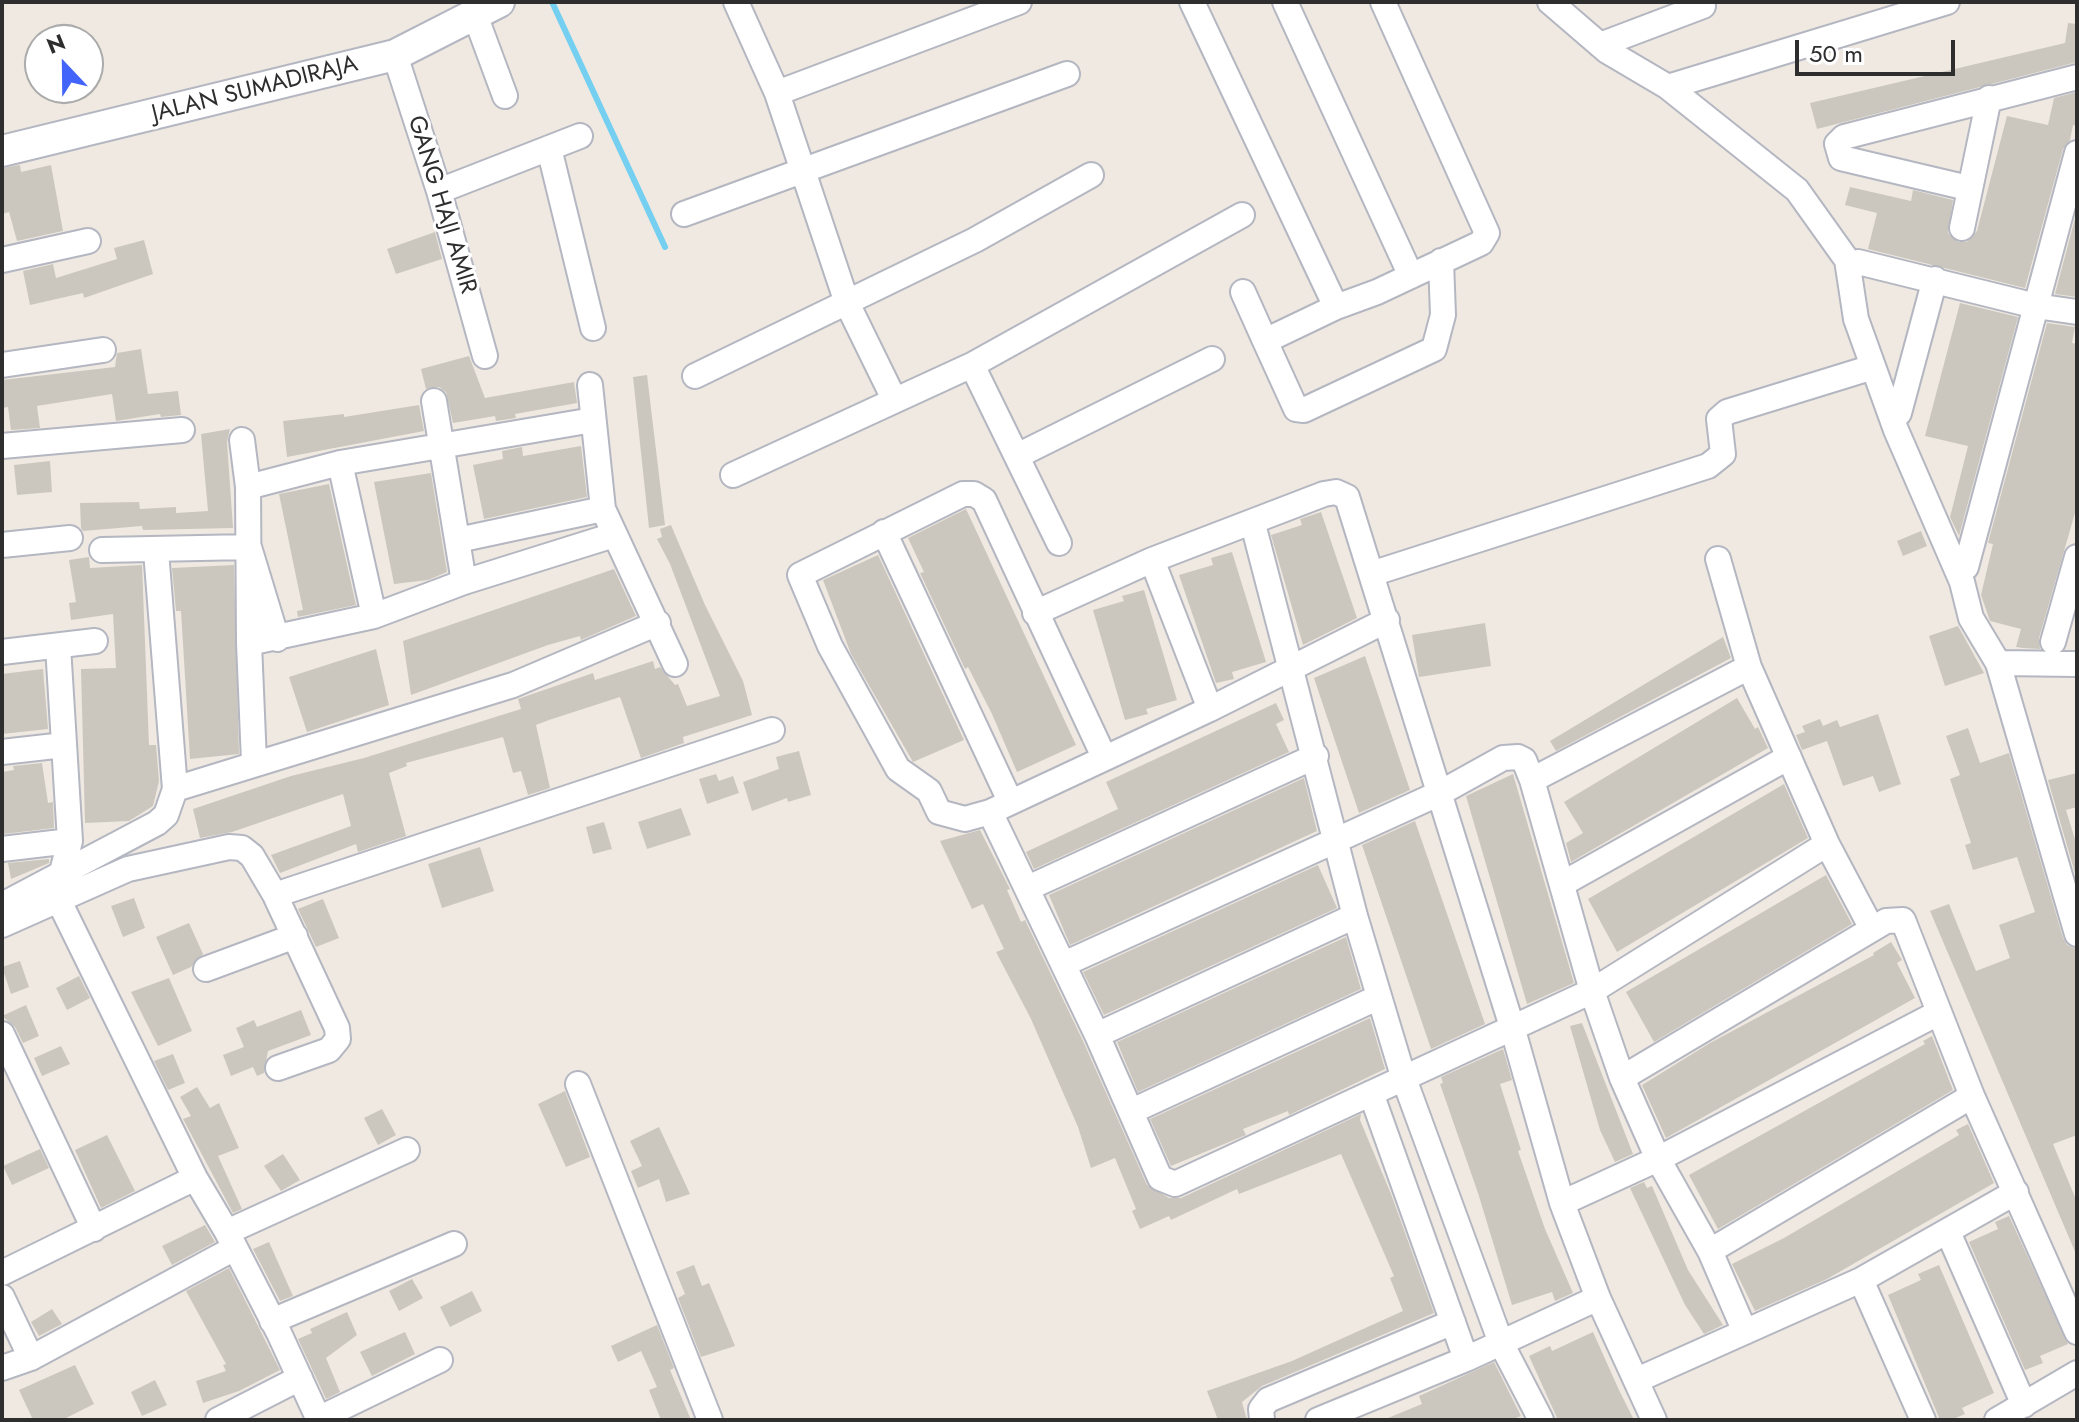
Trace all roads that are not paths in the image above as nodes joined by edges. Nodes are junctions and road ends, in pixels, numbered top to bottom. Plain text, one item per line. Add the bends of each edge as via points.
1 (736, 2) edge
2 (1019, 2) edge
3 (1192, 2) edge
4 (1285, 2) edge
5 (1383, 2) edge
6 (1550, 2) edge
7 (1947, 2) edge
8 (1703, 6) dead end
9 (487, 9) edge
10 (1600, 45) junction
11 (395, 55) junction
12 (1067, 74) dead end
13 (2077, 77) edge
14 (1668, 87) junction
15 (777, 93) junction
16 (505, 96) dead end
17 (1989, 98) junction
18 (580, 136) dead end
19 (549, 148) junction
20 (2, 151) edge
21 (2077, 153) edge
22 (805, 169) junction
23 (1091, 175) dead end
24 (1968, 188) junction
25 (439, 191) junction
26 (684, 214) dead end
27 (1242, 215) dead end
28 (1962, 228) dead end
29 (88, 241) dead end
30 (2, 260) edge
31 (1441, 261) junction
32 (1858, 262) dead end
33 (1411, 276) junction
34 (1935, 279) junction
35 (1243, 292) dead end
36 (847, 303) junction
37 (2036, 306) junction
38 (1336, 307) junction
39 (2077, 312) edge
40 (593, 328) dead end
41 (1265, 341) junction
42 (103, 350) dead end
43 (485, 356) dead end
44 (1212, 359) dead end
45 (2, 365) edge
46 (972, 365) junction
47 (1873, 367) junction
48 (695, 376) dead end
49 (590, 385) dead end
50 (894, 399) junction
51 (434, 401) dead end
52 (1899, 413) dead end
53 (593, 420) junction
54 (182, 430) dead end
55 (242, 440) dead end
56 (440, 444) junction
57 (2, 446) edge
58 (1017, 456) junction
59 (340, 463) junction
60 (733, 475) dead end
61 (248, 487) junction
62 (603, 509) junction
63 (1253, 524) junction
64 (884, 532) junction
65 (614, 535) junction
66 (70, 538) dead end
67 (458, 540) junction
68 (1059, 543) dead end
69 (2, 545) edge
70 (249, 547) junction
71 (102, 550) dead end
72 (156, 551) junction
73 (2077, 557) edge
74 (1718, 559) dead end
75 (1152, 560) junction
76 (1966, 567) dead end
77 (1371, 574) junction
78 (464, 582) junction
79 (1035, 613) junction
80 (374, 616) junction
81 (1387, 620) junction
82 (658, 623) junction
83 (277, 639) junction
84 (95, 641) dead end
85 (2053, 642) dead end
86 (249, 643) junction
87 (58, 646) junction
88 (2, 652) edge
89 (1998, 663) junction
90 (675, 664) dead end
91 (2077, 664) edge
92 (1749, 667) junction
93 (1293, 669) junction
94 (1210, 709) junction
95 (772, 730) dead end
96 (64, 745) junction
97 (2, 752) edge
98 (1316, 756) junction
99 (1104, 757) junction
100 (1789, 757) junction
101 (254, 762) junction
102 (1532, 780) junction
103 (175, 789) junction
104 (1440, 793) junction
105 (1000, 807) junction
106 (70, 841) junction
107 (1335, 841) junction
108 (1827, 844) junction
109 (2, 849) edge
110 (62, 872) junction
111 (1562, 884) junction
112 (1028, 888) junction
113 (275, 895) junction
114 (58, 899) junction
115 (2, 905) edge
116 (1355, 916) junction
117 (2, 925) edge
118 (1872, 929) junction
119 (2077, 934) edge
120 (295, 936) junction
121 (1064, 964) junction
122 (206, 969) dead end
123 (1592, 991) junction
124 (1379, 997) junction
125 (1938, 1013) junction
126 (1513, 1030) junction
127 (2, 1034) edge
128 (1097, 1035) junction
129 (278, 1068) dead end
130 (1403, 1076) junction
131 (1622, 1078) junction
132 (578, 1084) dead end
133 (1371, 1093) junction
134 (1972, 1096) junction
135 (1132, 1111) junction
136 (407, 1150) dead end
137 (1658, 1159) junction
138 (195, 1178) junction
139 (2016, 1192) junction
140 (1562, 1203) junction
141 (94, 1229) junction
142 (1948, 1232) junction
143 (230, 1240) junction
144 (454, 1244) dead end
145 (1710, 1251) junction
146 (2, 1273) edge
147 (1861, 1280) junction
148 (2, 1297) edge
149 (1598, 1298) junction
150 (272, 1321) junction
151 (1453, 1322) junction
152 (1745, 1332) junction
153 (2077, 1332) edge
154 (1501, 1343) junction
155 (31, 1358) junction
156 (1466, 1359) junction
157 (440, 1360) dead end
158 (2, 1368) edge
159 (2077, 1373) edge
160 (300, 1378) junction
161 (1637, 1380) junction
162 (2024, 1405) junction
163 (318, 1419) edge
164 (218, 1420) edge
165 (710, 1420) edge
166 (1262, 1420) edge
167 (1318, 1420) edge
168 (1541, 1420) edge
169 (1654, 1420) edge
170 (1923, 1420) edge
171 (1997, 1420) edge

1 - 15 street
2 - 15 street
3 - 38 street
4 - 33 street
5 - 31 street via 1487,233 1481,243
6 - 10 street
7 - 14 street
8 - 10 street
9 - 11 street, JALAN SUMADIRAJA
9 - 16 street
10 - 14 street
11 - 20 street, JALAN SUMADIRAJA
11 - 25 street, GANG HAJI AMIR
12 - 22 street
13 - 17 street
14 - 47 street via 1797,190 1833,237 1847,260 1856,319
15 - 22 street
17 - 24 street
17 - 24 street via 1844,137 1837,144 1841,158
18 - 19 street
19 - 25 street
19 - 40 street
21 - 37 street
22 - 26 street
22 - 36 street
23 - 36 street
24 - 28 street
25 - 43 street, GANG HAJI AMIR
27 - 46 street
29 - 30 street
31 - 33 street
31 - 41 street via 1443,315 1434,349 1304,410 1296,409
32 - 34 street
33 - 38 street
34 - 37 street
34 - 52 street
35 - 41 street
36 - 48 street
36 - 50 street
37 - 39 street
37 - 76 street
38 - 41 street
42 - 45 street
44 - 58 street
46 - 50 street
46 - 58 street
47 - 77 street via 1727,412 1719,419 1723,454 1708,466
47 - 89 street via 1962,582 1971,618
49 - 53 street
50 - 60 street
51 - 56 street
53 - 56 street
53 - 62 street
54 - 57 street
55 - 61 street
56 - 59 street
56 - 67 street
58 - 68 street
59 - 61 street
59 - 80 street
61 - 70 street
62 - 65 street
62 - 67 street
63 - 75 street
63 - 77 street via 1336,492 1347,497
63 - 93 street
64 - 79 street via 963,494 974,494 984,500
64 - 105 street
64 - 105 street via 804,570 802,583 864,714 898,769 917,779 939,812 952,818
65 - 78 street
65 - 82 street
66 - 69 street
67 - 78 street
70 - 72 street
70 - 83 street
70 - 86 street
71 - 72 street
72 - 103 street
73 - 85 street
74 - 92 street
75 - 79 street
75 - 94 street
77 - 81 street
78 - 80 street
79 - 99 street
80 - 83 street
81 - 93 street
81 - 104 street
82 - 90 street
82 - 101 street via 513,685
83 - 86 street
84 - 87 street
86 - 101 street
87 - 88 street
87 - 96 street
89 - 91 street
89 - 119 street
92 - 100 street
92 - 102 street
93 - 94 street
93 - 98 street
94 - 99 street
95 - 113 street
96 - 97 street
96 - 106 street
98 - 107 street
98 - 112 street
99 - 105 street
100 - 108 street
100 - 111 street
101 - 103 street
102 - 104 street via 1524,760 1503,758
102 - 111 street
103 - 110 street via 166,815 157,823
104 - 107 street
104 - 126 street
105 - 112 street
106 - 109 street
106 - 110 street
107 - 116 street
107 - 121 street
108 - 118 street
108 - 123 street
110 - 115 street
111 - 123 street
112 - 121 street
113 - 114 street via 252,856 235,845 128,869
113 - 120 street
114 - 117 street
114 - 138 street
116 - 124 street
116 - 128 street
118 - 125 street via 1894,918 1903,920
118 - 131 street
120 - 122 street
120 - 129 street via 338,1039 329,1050
121 - 128 street
123 - 126 street
123 - 131 street
124 - 130 street
124 - 135 street
125 - 134 street
125 - 137 street
126 - 130 street
126 - 140 street
127 - 141 street
128 - 135 street
130 - 133 street
130 - 154 street
131 - 137 street
132 - 165 street
133 - 135 street via 1175,1184 1160,1178
133 - 151 street
134 - 139 street
134 - 145 street
136 - 143 street
137 - 140 street
137 - 145 street
138 - 141 street
138 - 143 street
139 - 142 street
139 - 153 street
140 - 149 street
141 - 146 street
142 - 147 street
142 - 162 street
143 - 150 street
143 - 155 street
144 - 150 street
145 - 152 street
147 - 152 street
147 - 170 street
148 - 155 street
149 - 154 street
149 - 161 street
150 - 160 street
151 - 156 street
151 - 166 street via 1268,1400 1261,1409
152 - 161 street
154 - 156 street
154 - 168 street
155 - 158 street
156 - 167 street
157 - 163 street
159 - 162 street
160 - 163 street
160 - 164 street
161 - 169 street
162 - 171 street

